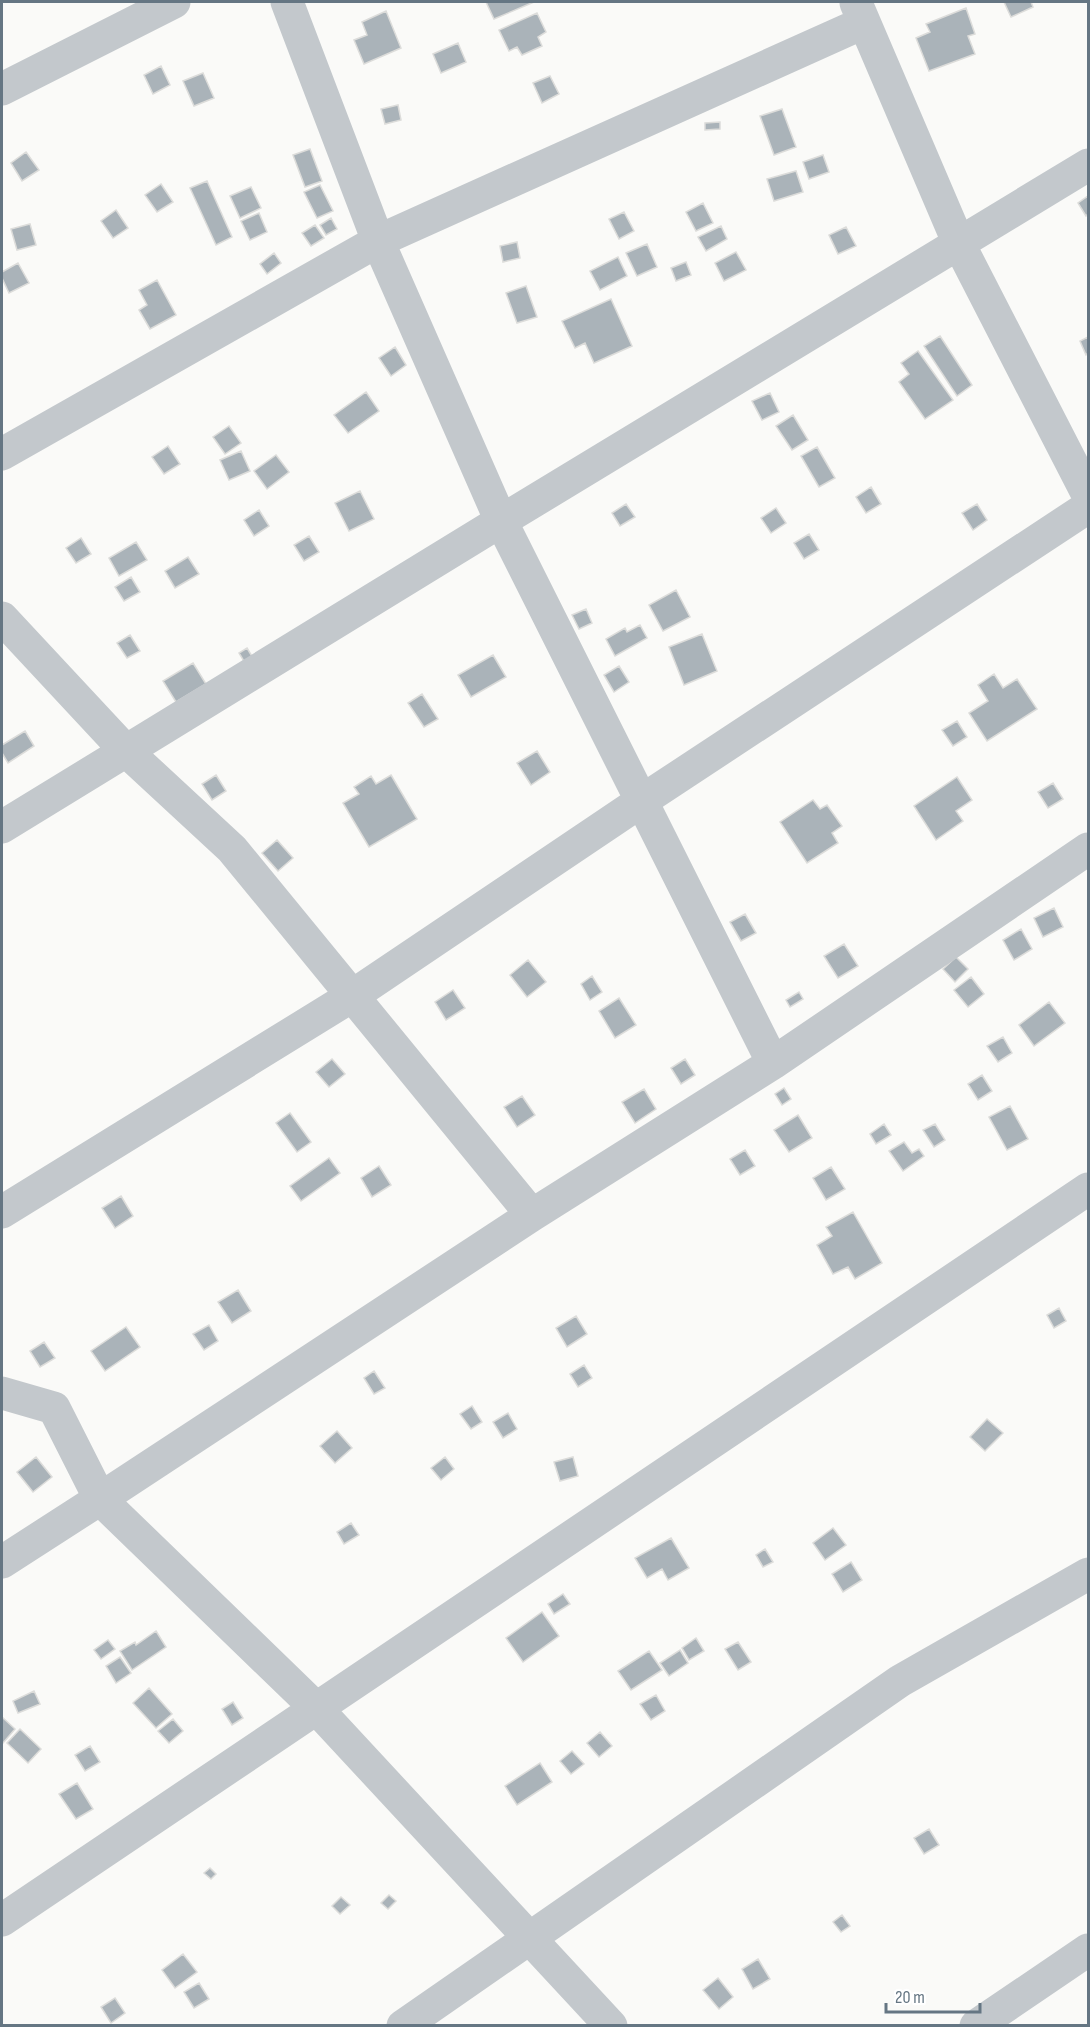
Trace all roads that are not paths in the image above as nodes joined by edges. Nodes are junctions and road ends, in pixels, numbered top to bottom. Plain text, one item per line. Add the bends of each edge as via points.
1 (174, 2) edge
2 (287, 2) edge
3 (859, 12) edge
4 (2, 89) edge
5 (1089, 165) edge
6 (378, 241) junction
7 (959, 244) junction
8 (2, 454) edge
9 (1089, 495) edge
10 (1089, 507) edge
11 (501, 521) junction
12 (2, 618) edge
13 (125, 750) junction
14 (642, 800) junction
15 (2, 827) edge
16 (1089, 849) edge
17 (352, 996) junction
18 (773, 1063) junction
19 (1089, 1189) edge
20 (2, 1212) edge
21 (532, 1215) junction
22 (2, 1392) edge
23 (100, 1499) junction
24 (2, 1562) edge
25 (1089, 1574) edge
26 (317, 1709) junction
27 (2, 1920) edge
28 (529, 1939) junction
29 (1089, 1950) edge
30 (403, 2025) edge
31 (611, 2025) edge
32 (976, 2025) edge

1 - 4 street
2 - 6 street
3 - 6 street
3 - 7 street
5 - 7 street
6 - 8 street
6 - 11 street
7 - 9 street
7 - 11 street
10 - 14 street
11 - 13 street
11 - 14 street
12 - 13 street
13 - 15 street
13 - 17 street via 232,849
14 - 17 street
14 - 18 street
16 - 18 street
17 - 20 street
17 - 21 street
18 - 21 street
19 - 26 street
21 - 23 street
22 - 23 street via 54,1408
23 - 24 street
23 - 26 street
25 - 28 street via 900,1680
26 - 27 street
26 - 28 street
28 - 30 street
28 - 31 street
29 - 32 street

